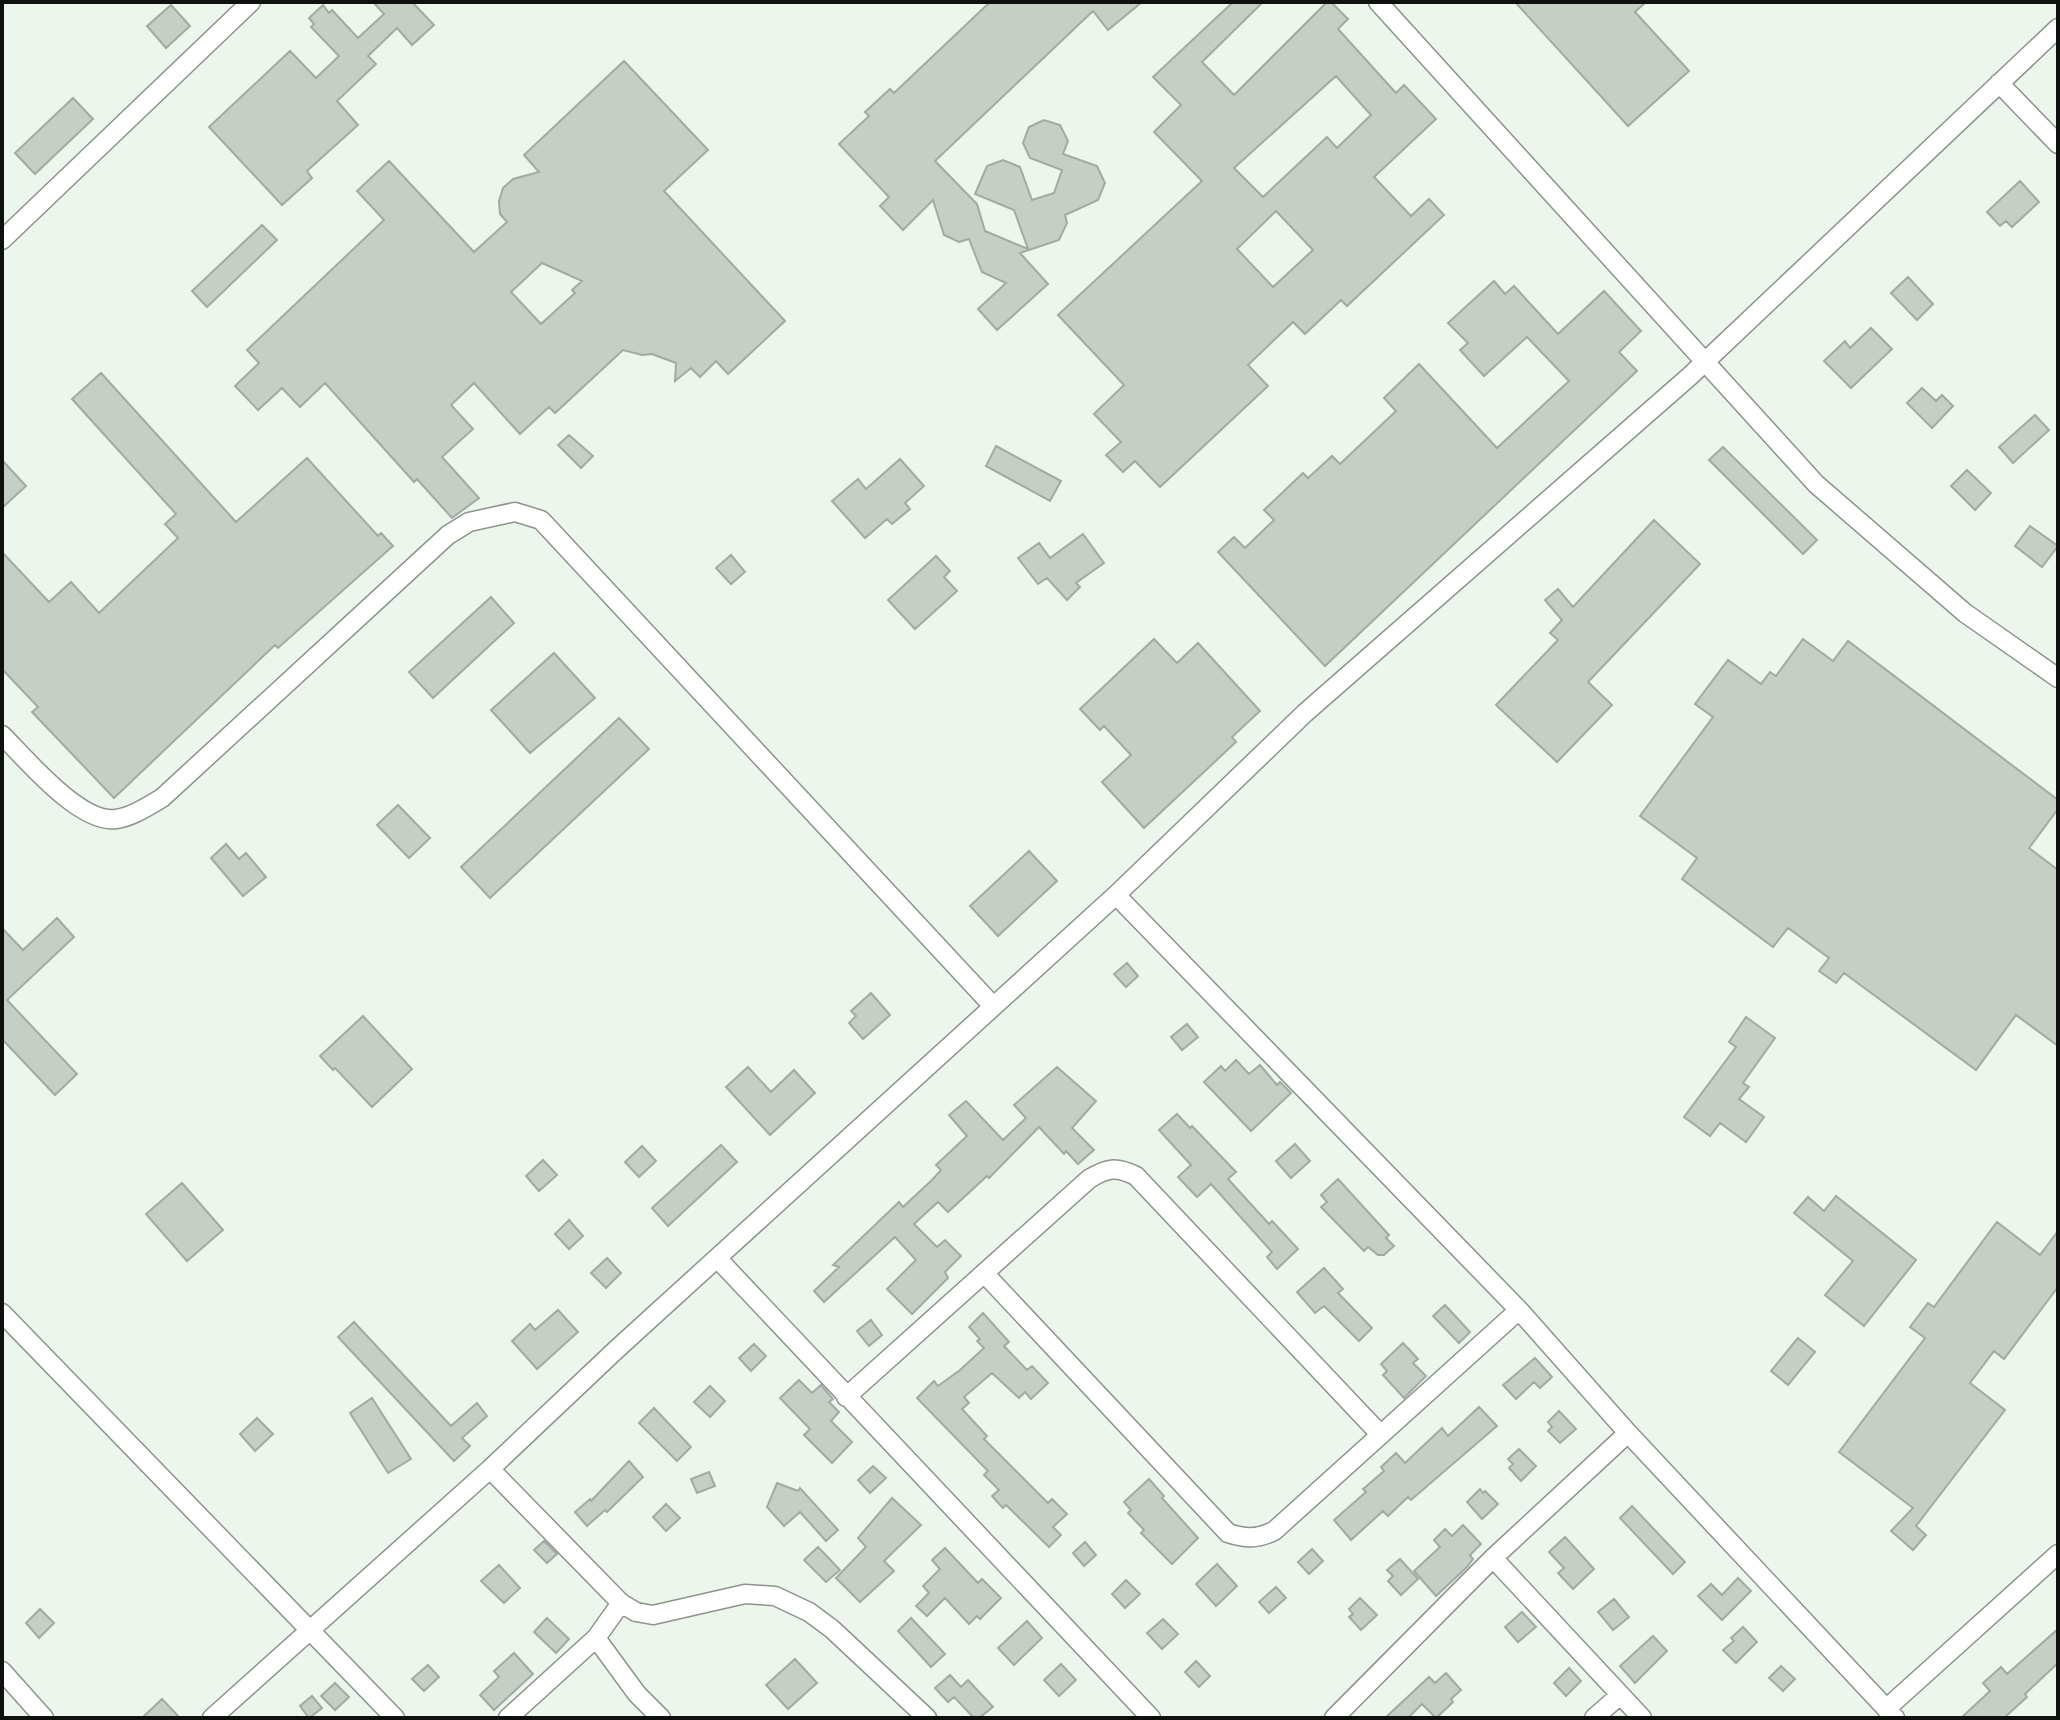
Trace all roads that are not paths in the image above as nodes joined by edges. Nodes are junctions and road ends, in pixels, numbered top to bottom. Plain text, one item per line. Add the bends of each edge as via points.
1 (251, 2) edge
2 (1378, 2) edge
3 (2058, 28) edge
4 (1999, 83) junction
5 (2058, 144) edge
6 (2, 240) edge
7 (1704, 362) junction
8 (2058, 678) edge
9 (2, 735) edge
10 (1116, 895) junction
11 (993, 1006) junction
12 (717, 1258) junction
13 (984, 1273) junction
14 (1519, 1310) junction
15 (2, 1313) edge
16 (846, 1397) junction
17 (1379, 1433) junction
18 (1628, 1433) junction
19 (490, 1469) junction
20 (2058, 1554) edge
21 (1493, 1558) junction
22 (621, 1603) junction
23 (309, 1631) junction
24 (596, 1638) junction
25 (2, 1671) edge
26 (1620, 1695) junction
27 (1890, 1713) edge
28 (44, 1718) edge
29 (212, 1718) edge
30 (395, 1718) edge
31 (508, 1718) edge
32 (661, 1718) edge
33 (927, 1718) edge
34 (1151, 1718) edge
35 (1334, 1718) edge
36 (1594, 1718) edge
37 (1642, 1718) edge

1 - 6 street
2 - 7 street
3 - 4 street
4 - 5 street
4 - 7 street
7 - 8 street via 1851,516 1965,613
7 - 10 street via 1305,713
9 - 11 street via 67,800 90,813 114,820 140,811 162,798 448,535 469,522 515,512 541,520
10 - 11 street
10 - 14 street
11 - 12 street
12 - 16 street
12 - 19 street
13 - 16 street
13 - 17 street via 1089,1179 1106,1168 1120,1168 1136,1176
13 - 17 street via 1228,1533 1260,1538 1274,1531
14 - 17 street
14 - 18 street
15 - 23 street
16 - 34 street
18 - 21 street
18 - 27 street
19 - 22 street
19 - 23 street
20 - 27 street
21 - 26 street
21 - 35 street
22 - 24 street
22 - 33 street via 653,1615 745,1594 775,1596 832,1629
23 - 29 street
23 - 30 street
24 - 31 street
24 - 32 street
25 - 28 street
26 - 36 street
26 - 37 street

